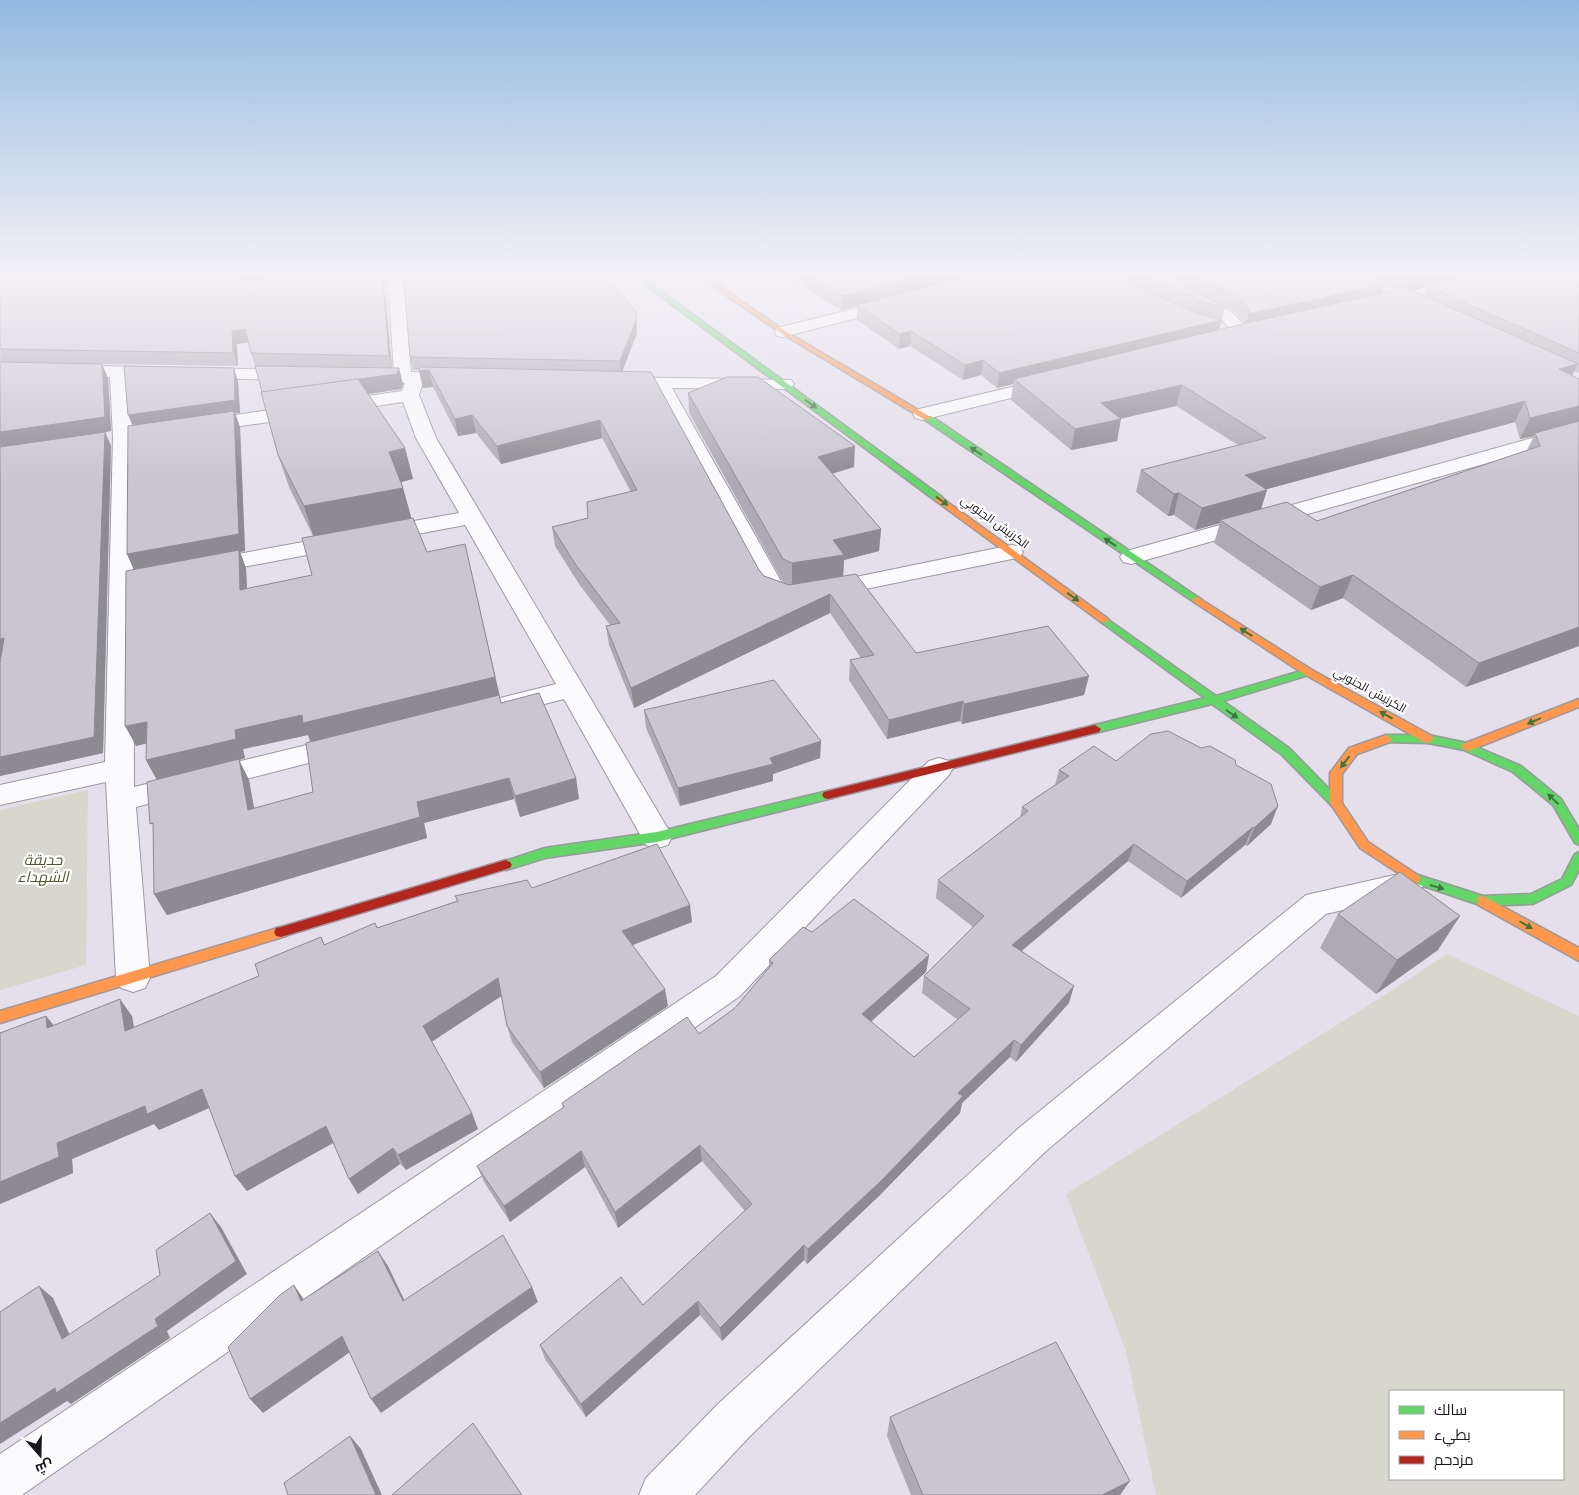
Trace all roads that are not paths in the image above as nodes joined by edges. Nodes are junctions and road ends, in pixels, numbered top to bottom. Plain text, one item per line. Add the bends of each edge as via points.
1 (404, 342) edge
2 (727, 342) edge
3 (800, 342) edge
4 (0, 368) edge
5 (118, 371) junction
6 (315, 375) edge
7 (344, 376) edge
8 (474, 379) edge
9 (1064, 379) edge
10 (601, 381) edge
11 (660, 382) junction
12 (410, 383) junction
13 (785, 384) junction
14 (922, 414) junction
15 (180, 429) edge
16 (1579, 431) edge
17 (472, 517) junction
18 (1012, 552) junction
19 (1132, 557) junction
20 (189, 570) edge
21 (1308, 672) junction
22 (572, 689) junction
23 (1213, 700) junction
24 (1579, 703) edge
25 (486, 710) edge
26 (1428, 738) junction
27 (371, 739) edge
28 (1466, 747) junction
29 (939, 768) junction
30 (119, 769) junction
31 (0, 795) edge
32 (122, 800) junction
33 (1336, 803) junction
34 (657, 837) junction
35 (1579, 840) edge
36 (1579, 857) edge
37 (1419, 882) junction
38 (1483, 901) junction
39 (1579, 955) edge
40 (133, 978) junction
41 (0, 1017) edge
42 (0, 1482) edge
43 (663, 1495) edge

1 - 12 street
2 - 13 main road, الكرنيش الجنوبي
3 - 14 main road, الكرنيش الجنوبي
4 - 5 street
5 - 6 street
5 - 30 street via 131,581
7 - 12 street
8 - 12 street
9 - 14 street
10 - 11 street
11 - 13 street
11 - 18 street via 773,588 789,595
12 - 15 street
12 - 17 street via 426,438
13 -> 18 main road, الكرنيش الجنوبي
19 -> 14 main road, الكرنيش الجنوبي
16 - 19 street
17 - 20 street
17 - 22 street
18 -> 23 main road, الكرنيش الجنوبي
21 -> 19 main road, الكرنيش الجنوبي
21 - 23 main road
26 -> 21 main road, الكرنيش الجنوبي
22 - 25 street
22 - 34 street
23 - 29 main road
23 -> 33 main road, الكرنيش الجنوبي via 1285,751
24 -> 28 main road
26 - 28 main road
26 -> 33 main road via 1386,739 1353,751 1336,773
27 - 32 street
35 -> 28 main road via 1557,802 1517,769
29 - 34 main road
29 - 42 street via 728,986
30 - 31 street
30 - 32 street
32 - 40 street
33 - 37 main road, الكرنيش الجنوبي via 1364,845
34 - 40 main road via 545,853
36 - 38 main road via 1567,882 1533,899
37 -> 38 main road, الكرنيش الجنوبي
37 - 43 street via 1317,904 1033,1139 734,1420
38 -> 39 main road
40 - 41 main road

